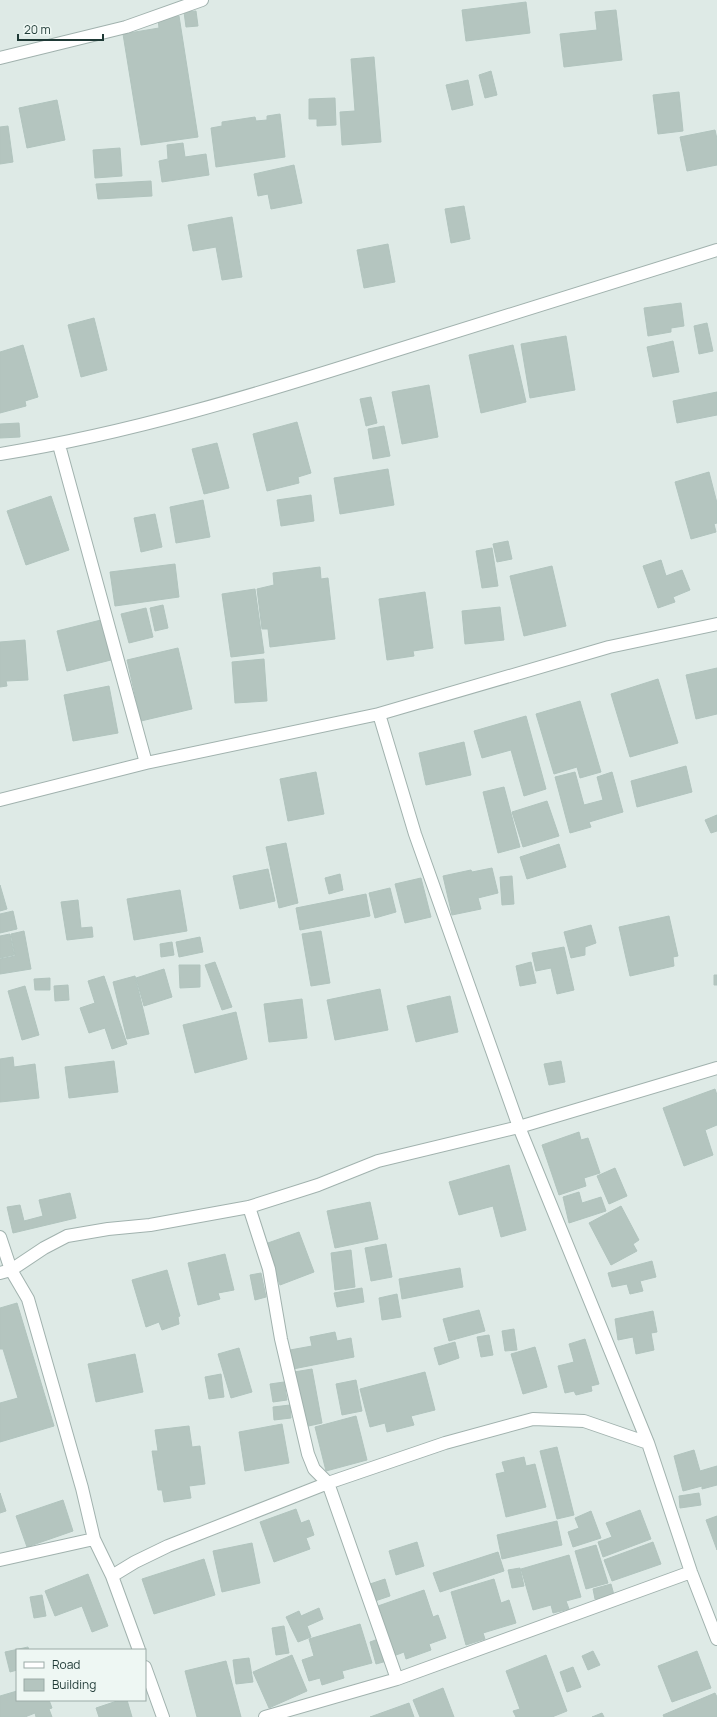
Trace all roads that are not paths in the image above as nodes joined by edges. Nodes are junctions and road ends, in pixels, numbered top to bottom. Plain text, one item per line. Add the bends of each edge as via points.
1 (202, 0) edge
2 (0, 58) edge
3 (717, 250) edge
4 (59, 444) junction
5 (0, 454) edge
6 (717, 624) edge
7 (379, 714) junction
8 (146, 763) junction
9 (0, 800) edge
10 (717, 1068) edge
11 (519, 1127) junction
12 (249, 1207) junction
13 (0, 1237) edge
14 (5, 1271) edge
15 (648, 1443) junction
16 (328, 1483) junction
17 (94, 1538) junction
18 (0, 1560) edge
19 (690, 1572) junction
20 (112, 1576) junction
21 (717, 1639) edge
22 (139, 1649) edge
23 (146, 1671) edge
24 (397, 1679) junction
25 (163, 1717) edge
26 (265, 1717) edge

1 - 2 street via 126,27
3 - 4 street via 287,384 178,416
4 - 5 street
4 - 8 street
6 - 7 street via 609,647
7 - 8 street
7 - 11 street via 415,834
8 - 9 street
10 - 11 street
11 - 12 street via 378,1161 318,1185
11 - 15 street
12 - 14 street via 150,1225 67,1236
12 - 16 street via 269,1269 281,1339 308,1454 314,1469
13 - 14 street
14 - 17 street via 28,1299
15 - 16 street via 584,1421 533,1419 445,1443
15 - 19 street
16 - 20 street via 168,1546
16 - 24 street
17 - 18 street
17 - 20 street
19 - 21 street
19 - 24 street
20 - 22 street
23 - 25 street
24 - 26 street

